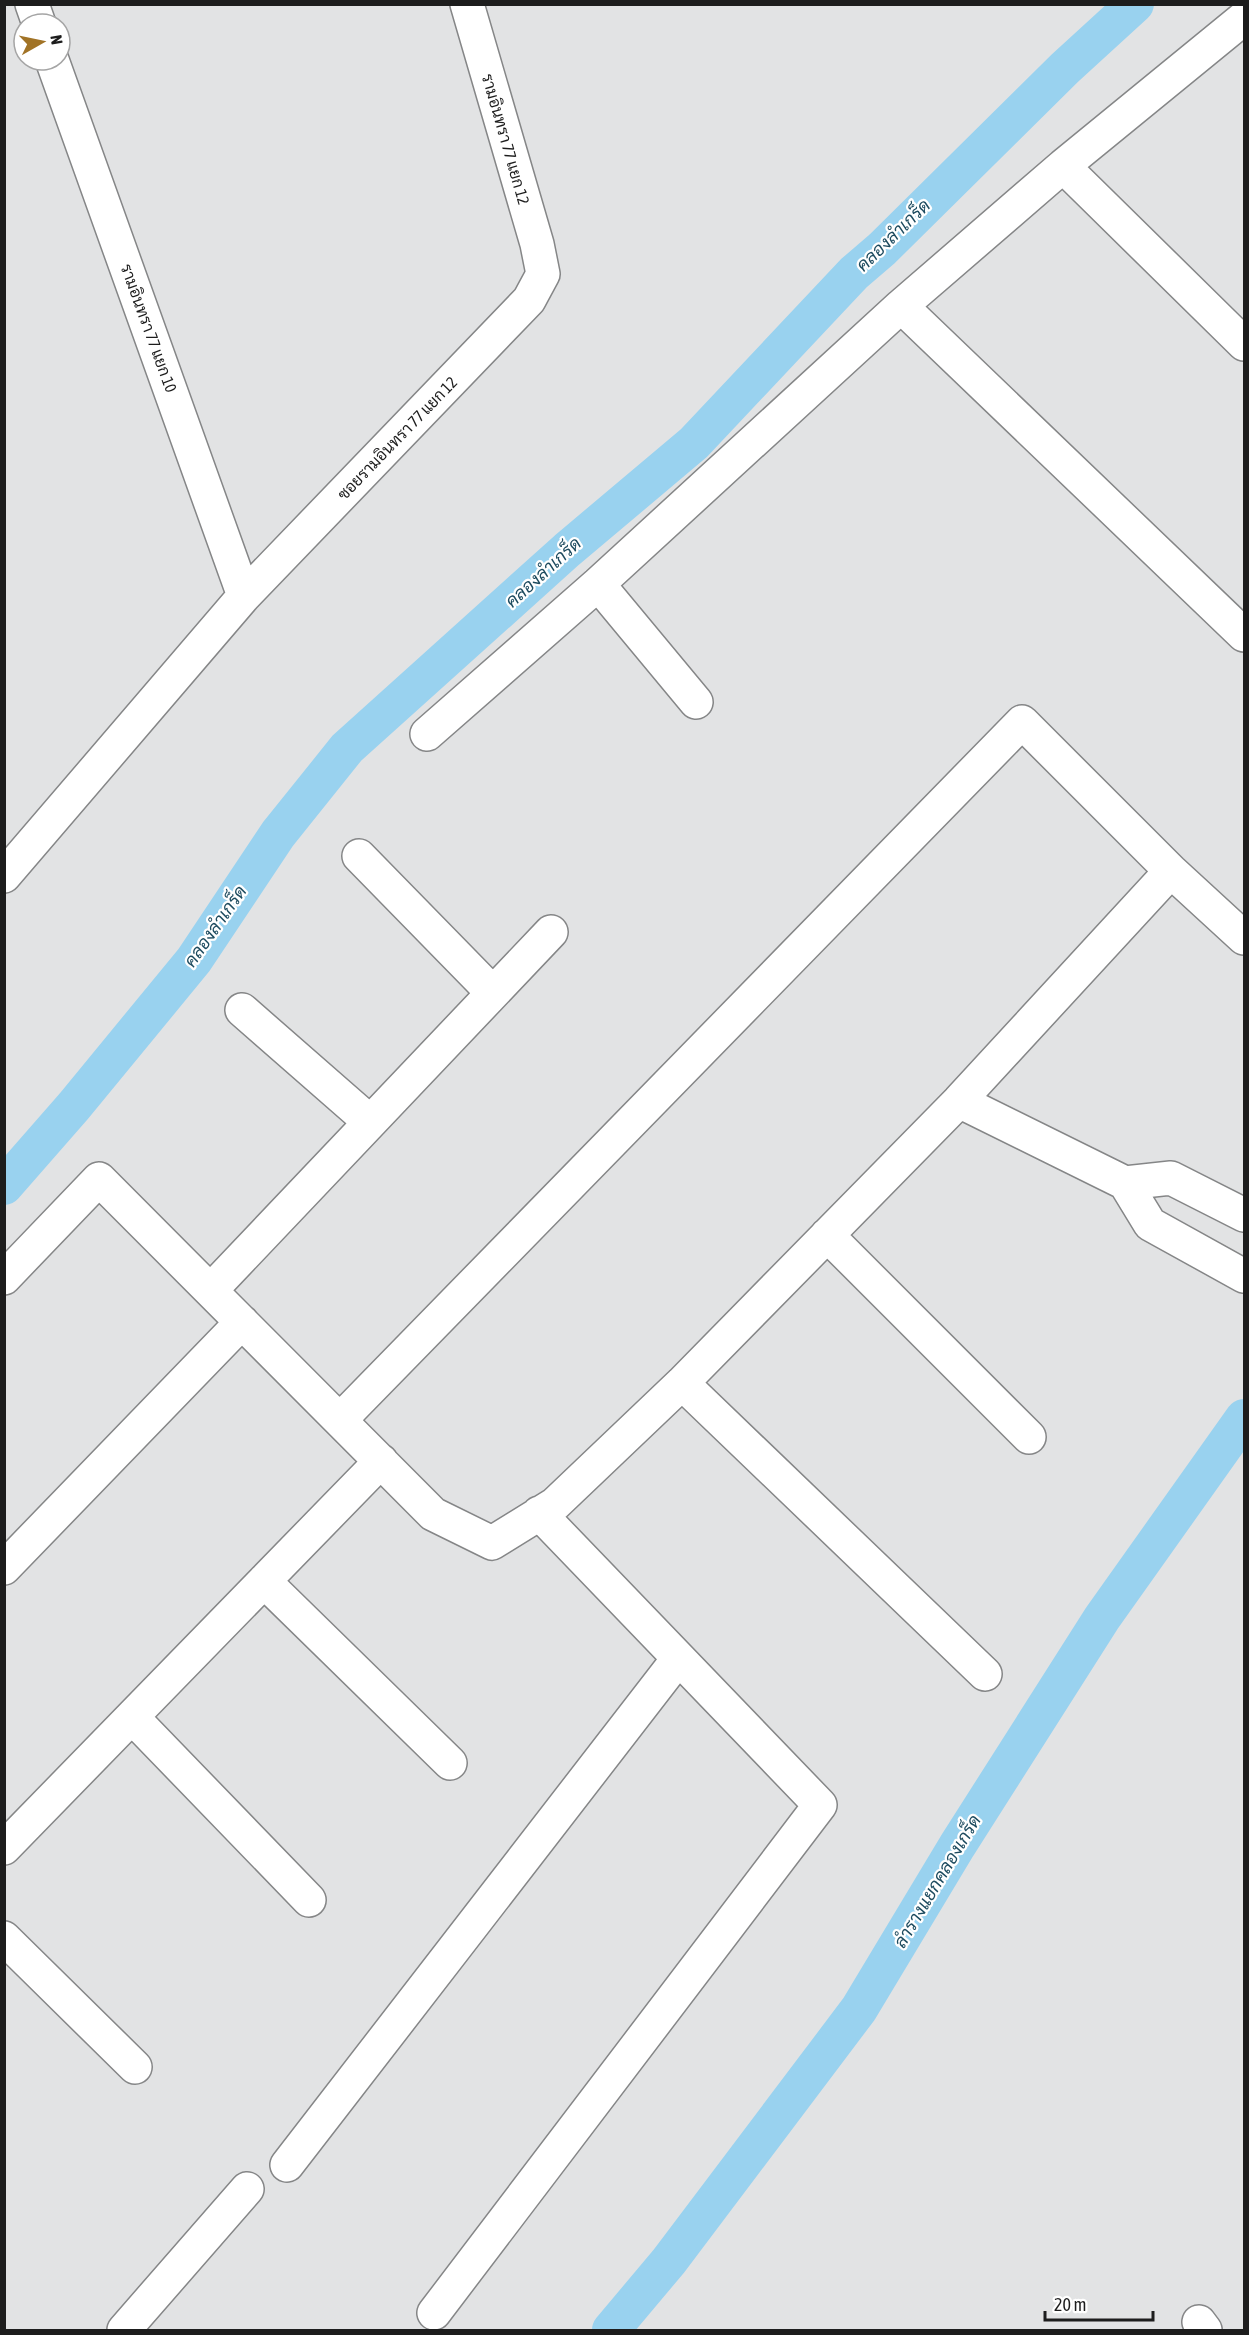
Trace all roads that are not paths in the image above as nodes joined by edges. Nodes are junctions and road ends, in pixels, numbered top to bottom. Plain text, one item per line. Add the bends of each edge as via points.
1 (467, 4) edge
2 (1245, 18) edge
3 (56, 72) edge
4 (1063, 166) junction
5 (543, 274) joint
6 (901, 306) junction
7 (1245, 344) edge
8 (598, 584) junction
9 (244, 596) junction
10 (1245, 635) edge
11 (696, 702) dead end
12 (427, 734) dead end
13 (359, 856) dead end
14 (1171, 871) junction
15 (4, 876) edge
16 (550, 932) dead end
17 (1245, 938) edge
18 (493, 993) junction
19 (242, 1010) dead end
20 (959, 1101) junction
21 (369, 1122) junction
22 (1125, 1183) junction
23 (1245, 1215) edge
24 (827, 1235) junction
25 (1245, 1276) edge
26 (4, 1278) edge
27 (211, 1290) junction
28 (243, 1322) junction
29 (682, 1383) junction
30 (340, 1420) junction
31 (1029, 1437) dead end
32 (381, 1461) junction
33 (539, 1513) junction
34 (4, 1568) edge
35 (264, 1581) junction
36 (678, 1659) junction
37 (985, 1674) dead end
38 (132, 1717) junction
39 (450, 1763) dead end
40 (4, 1848) edge
41 (309, 1900) dead end
42 (4, 1938) edge
43 (135, 2067) dead end
44 (287, 2165) dead end
45 (247, 2189) dead end
46 (434, 2313) dead end
47 (124, 2331) edge

1 - 5 street, รามอินทรา 77 แยก 12
2 - 4 street
3 - 9 street, รามอินทรา 77 แยก 10
4 - 6 street
4 - 7 street
5 - 9 street, ซอยรามอินทรา 77 แยก 12 via 529,300
6 - 8 street
6 - 10 street
8 - 11 street
8 - 12 street
9 - 15 street, ซอยรามอินทรา 77 แยก 12
13 - 18 street
14 - 17 street
14 - 20 street
14 - 30 street via 1022,722
16 - 18 street
18 - 21 street
19 - 21 street
20 - 22 street
20 - 24 street
21 - 27 street
22 - 23 street via 1171,1178
22 - 25 street via 1150,1224
24 - 29 street
24 - 31 street
26 - 27 street via 99,1179
27 - 28 street
28 - 30 street
28 - 34 street
29 - 33 street via 555,1504
29 - 37 street
30 - 32 street
32 - 33 street via 433,1514 492,1543
32 - 35 street
33 - 36 street
35 - 38 street
35 - 39 street
36 - 44 street
36 - 46 street via 820,1805
38 - 40 street
38 - 41 street
42 - 43 street
45 - 47 street

